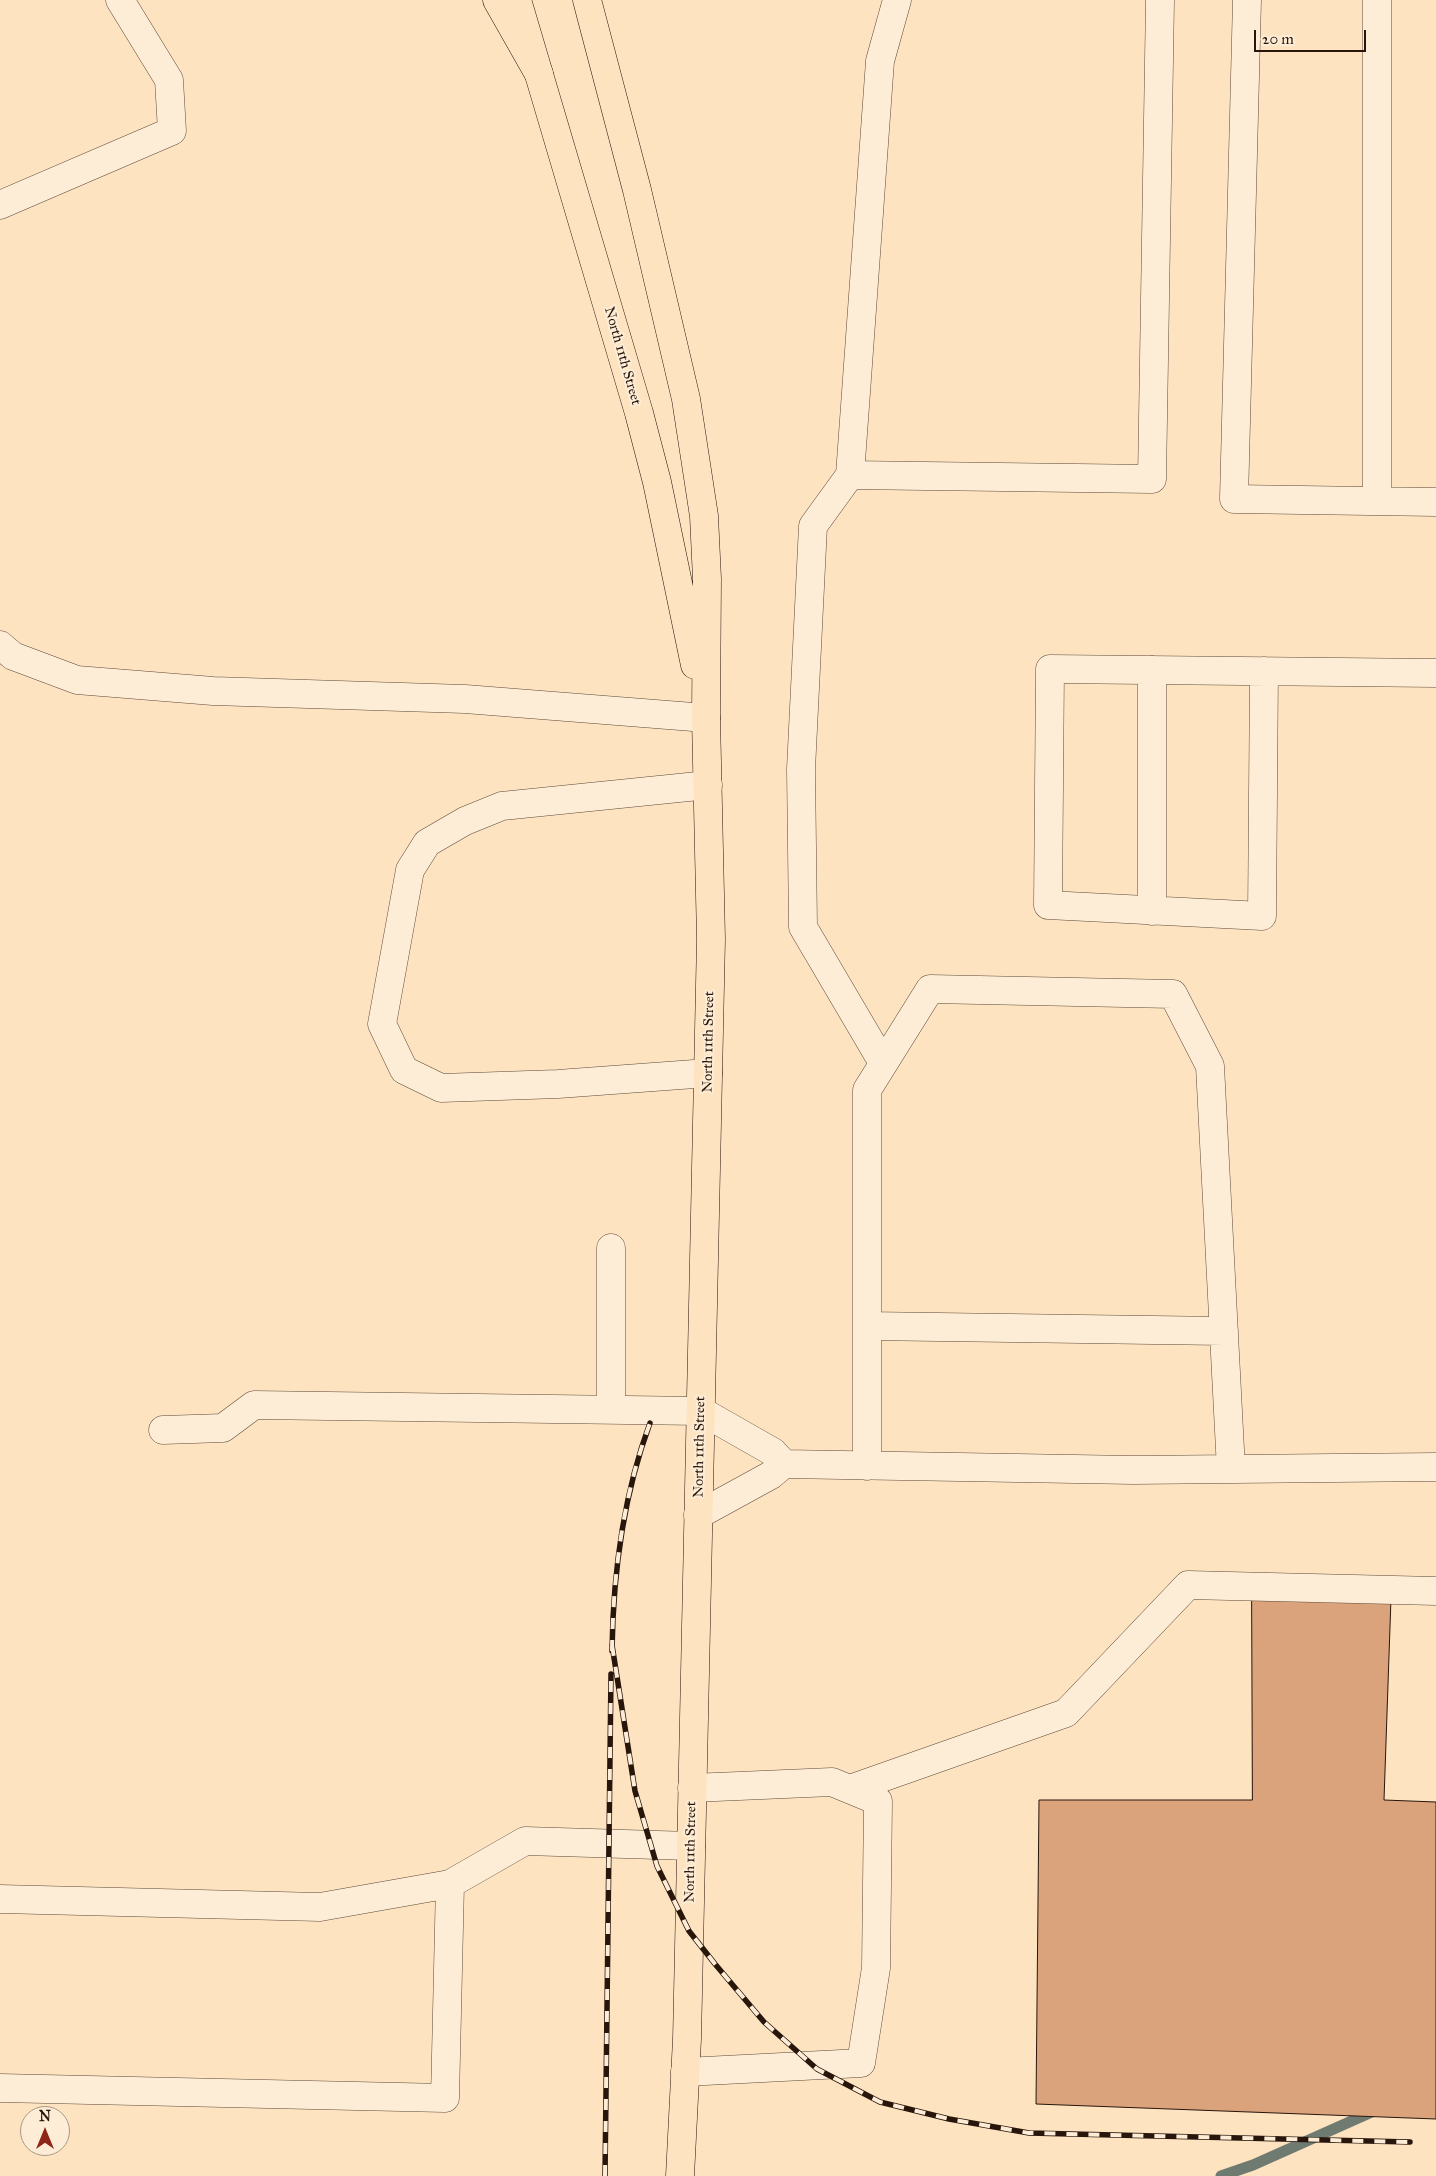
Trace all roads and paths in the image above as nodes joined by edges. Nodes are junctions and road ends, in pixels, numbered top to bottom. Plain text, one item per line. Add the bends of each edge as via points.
1 (120, 0) edge
2 (497, 0) edge
3 (517, 0) edge
4 (587, 0) edge
5 (897, 0) edge
6 (1160, 0) edge
7 (1247, 0) edge
8 (1377, 0) edge
9 (539, 74) junction
10 (0, 205) edge
11 (850, 475) junction
12 (1377, 501) junction
13 (1436, 502) edge
14 (0, 645) edge
15 (1152, 670) junction
16 (1264, 671) junction
17 (1436, 673) edge
18 (706, 718) junction
19 (708, 785) junction
20 (1152, 911) junction
21 (884, 1064) junction
22 (708, 1073) junction
23 (611, 1248) dead end
24 (867, 1326) junction
25 (1224, 1331) junction
26 (611, 1410) junction
27 (700, 1411) junction
28 (163, 1430) dead end
29 (784, 1464) junction
30 (867, 1466) junction
31 (1436, 1467) edge
32 (1231, 1469) junction
33 (698, 1515) junction
34 (1436, 1591) edge
35 (692, 1788) junction
36 (850, 1789) junction
37 (691, 1846) junction
38 (450, 1884) junction
39 (0, 1899) edge
40 (685, 2072) junction
41 (0, 2088) edge
42 (680, 2176) edge

1 - 10 lane via 169,80 172,131
2 - 9 main road
3 - 9 main road, North 11th Street
4 - 18 main road, North 11th Street via 637,190 696,453 707,579
5 - 11 lane via 880,60
6 - 11 lane via 1152,479
7 - 12 lane via 1234,499
8 - 12 lane
9 - 18 main road, North 11th Street via 648,448
11 - 21 lane via 813,526 801,769 803,927
12 - 13 lane
14 - 18 lane via 13,656 77,680 213,691 465,699
15 - 16 lane
15 - 20 lane
15 - 20 lane via 1050,670 1048,905
16 - 17 lane
16 - 20 lane via 1262,916
18 - 19 main road, North 11th Street
19 - 22 main road, North 11th Street via 711,938
19 - 22 lane via 502,806 465,821 427,843 410,870 382,1024 404,1070 440,1088 558,1084
21 - 24 lane via 867,1090
21 - 25 lane via 930,989 1173,994 1210,1066
22 - 27 main road, North 11th Street
23 - 26 lane
24 - 25 lane
24 - 30 lane
25 - 32 lane
26 - 27 lane
26 - 28 lane via 254,1405 223,1428
27 - 29 lane via 773,1452
27 - 33 main road, North 11th Street
29 - 30 lane
29 - 33 lane via 771,1475
30 - 32 lane
31 - 32 lane
33 - 35 main road, North 11th Street
34 - 36 lane via 1188,1585 1066,1713
35 - 36 lane via 832,1782
35 - 37 main road, North 11th Street
36 - 40 lane via 878,1801 876,1968 861,2063
37 - 38 lane via 525,1841
37 - 40 main road, North 11th Street
38 - 39 lane via 320,1907
38 - 41 lane via 445,2098
40 - 42 main road, North 11th Street

